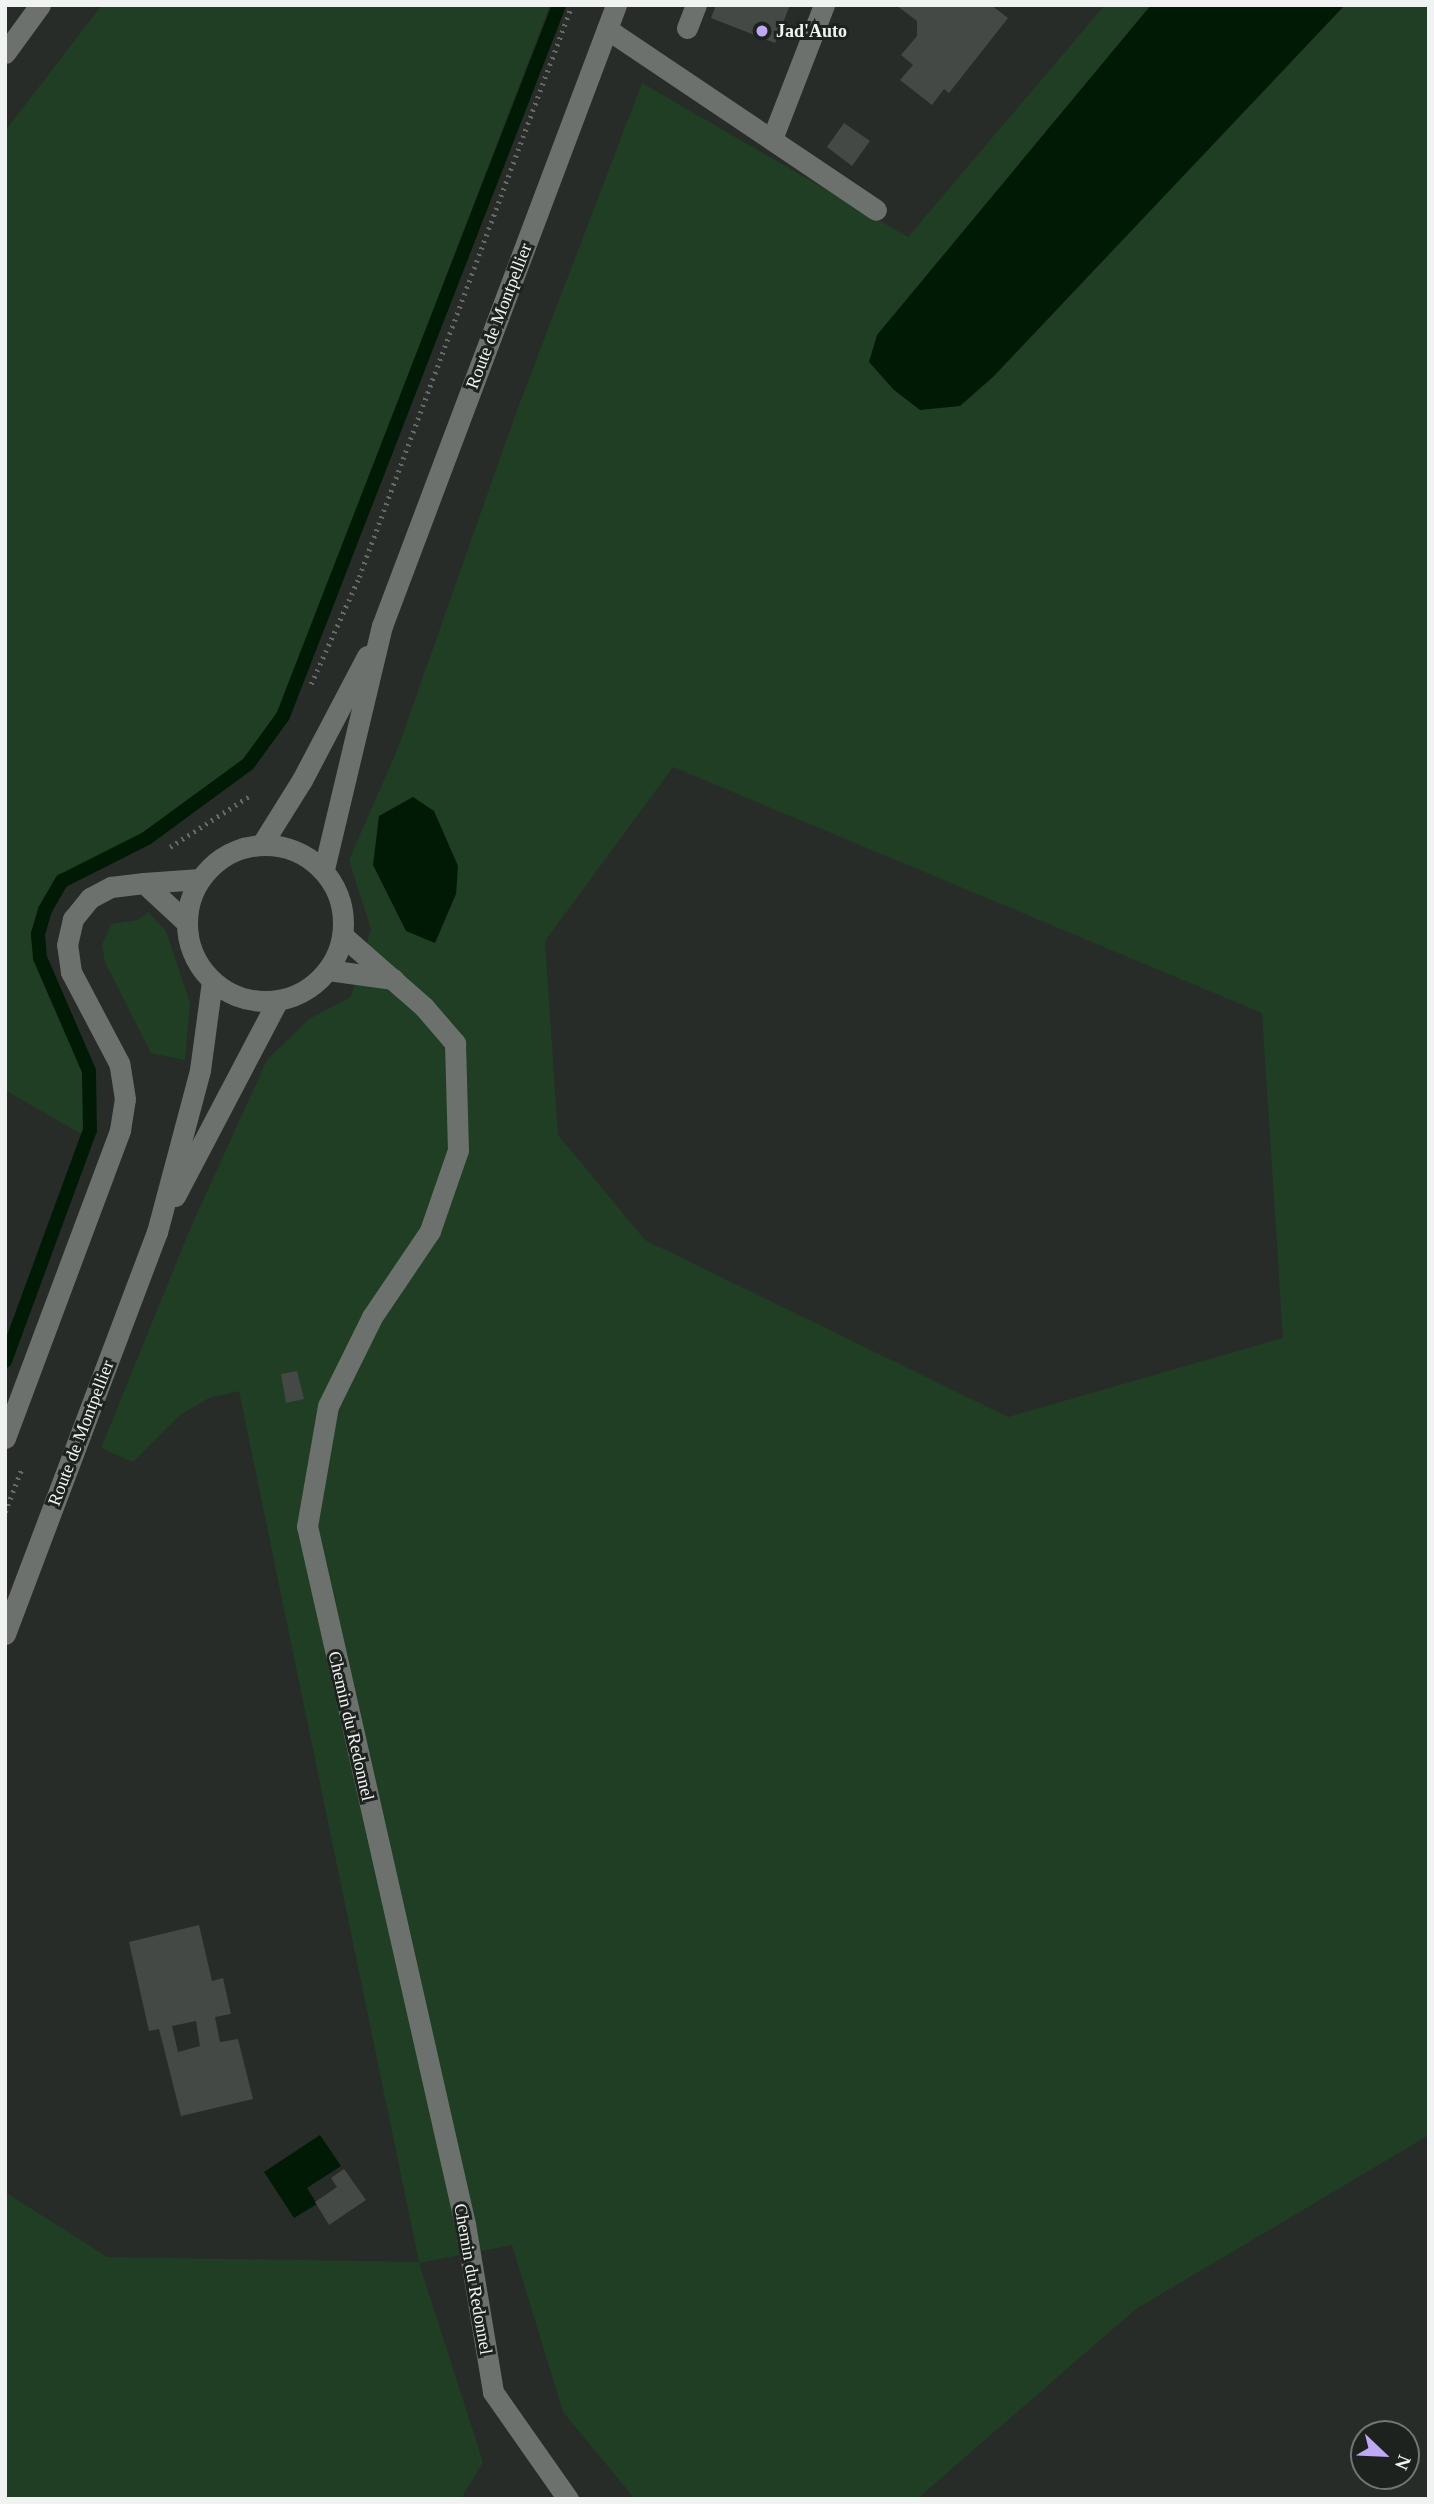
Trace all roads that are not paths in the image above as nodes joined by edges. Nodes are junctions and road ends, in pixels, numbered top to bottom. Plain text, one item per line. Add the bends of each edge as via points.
1 (40, 5) edge
2 (616, 5) edge
3 (696, 5) edge
4 (824, 5) edge
5 (687, 28) dead end
6 (607, 29) junction
7 (5, 53) edge
8 (772, 139) junction
9 (876, 210) dead end
10 (382, 626) junction
11 (262, 844) junction
12 (324, 869) junction
13 (200, 878) junction
14 (144, 883) junction
15 (186, 922) junction
16 (343, 936) junction
17 (328, 970) junction
18 (393, 979) junction
19 (212, 981) junction
20 (278, 1000) junction
21 (157, 1232) junction
22 (5, 1438) edge
23 (5, 1634) edge
24 (568, 2499) edge

1 - 7 street
2 - 6 street, Route de Montpellier
3 - 5 street
4 - 8 street
6 - 8 street
6 - 10 street, Route de Montpellier
8 - 9 street
10 - 11 street, Route de Montpellier via 302,780
10 - 12 street, Route de Montpellier
11 - 12 street via 295,850
11 - 13 street via 238,849 216,861
12 - 16 street via 341,900
13 - 14 street
13 - 15 street
14 - 15 street
14 - 22 street via 111,887 90,898 73,919 66,945 71,972 119,1063 125,1099 120,1130
15 - 19 street via 198,964
16 - 17 street
16 - 18 street, Chemin du Redonnel
17 - 18 street
17 - 20 street via 297,995
18 - 24 street, Chemin du Redonnel via 455,1043 458,1150 430,1231 372,1317 328,1406 307,1526 465,2224 493,2392
19 - 20 street via 243,998
19 - 21 street, Route de Montpellier via 200,1070
20 - 21 street, Route de Montpellier
21 - 23 street, Route de Montpellier

